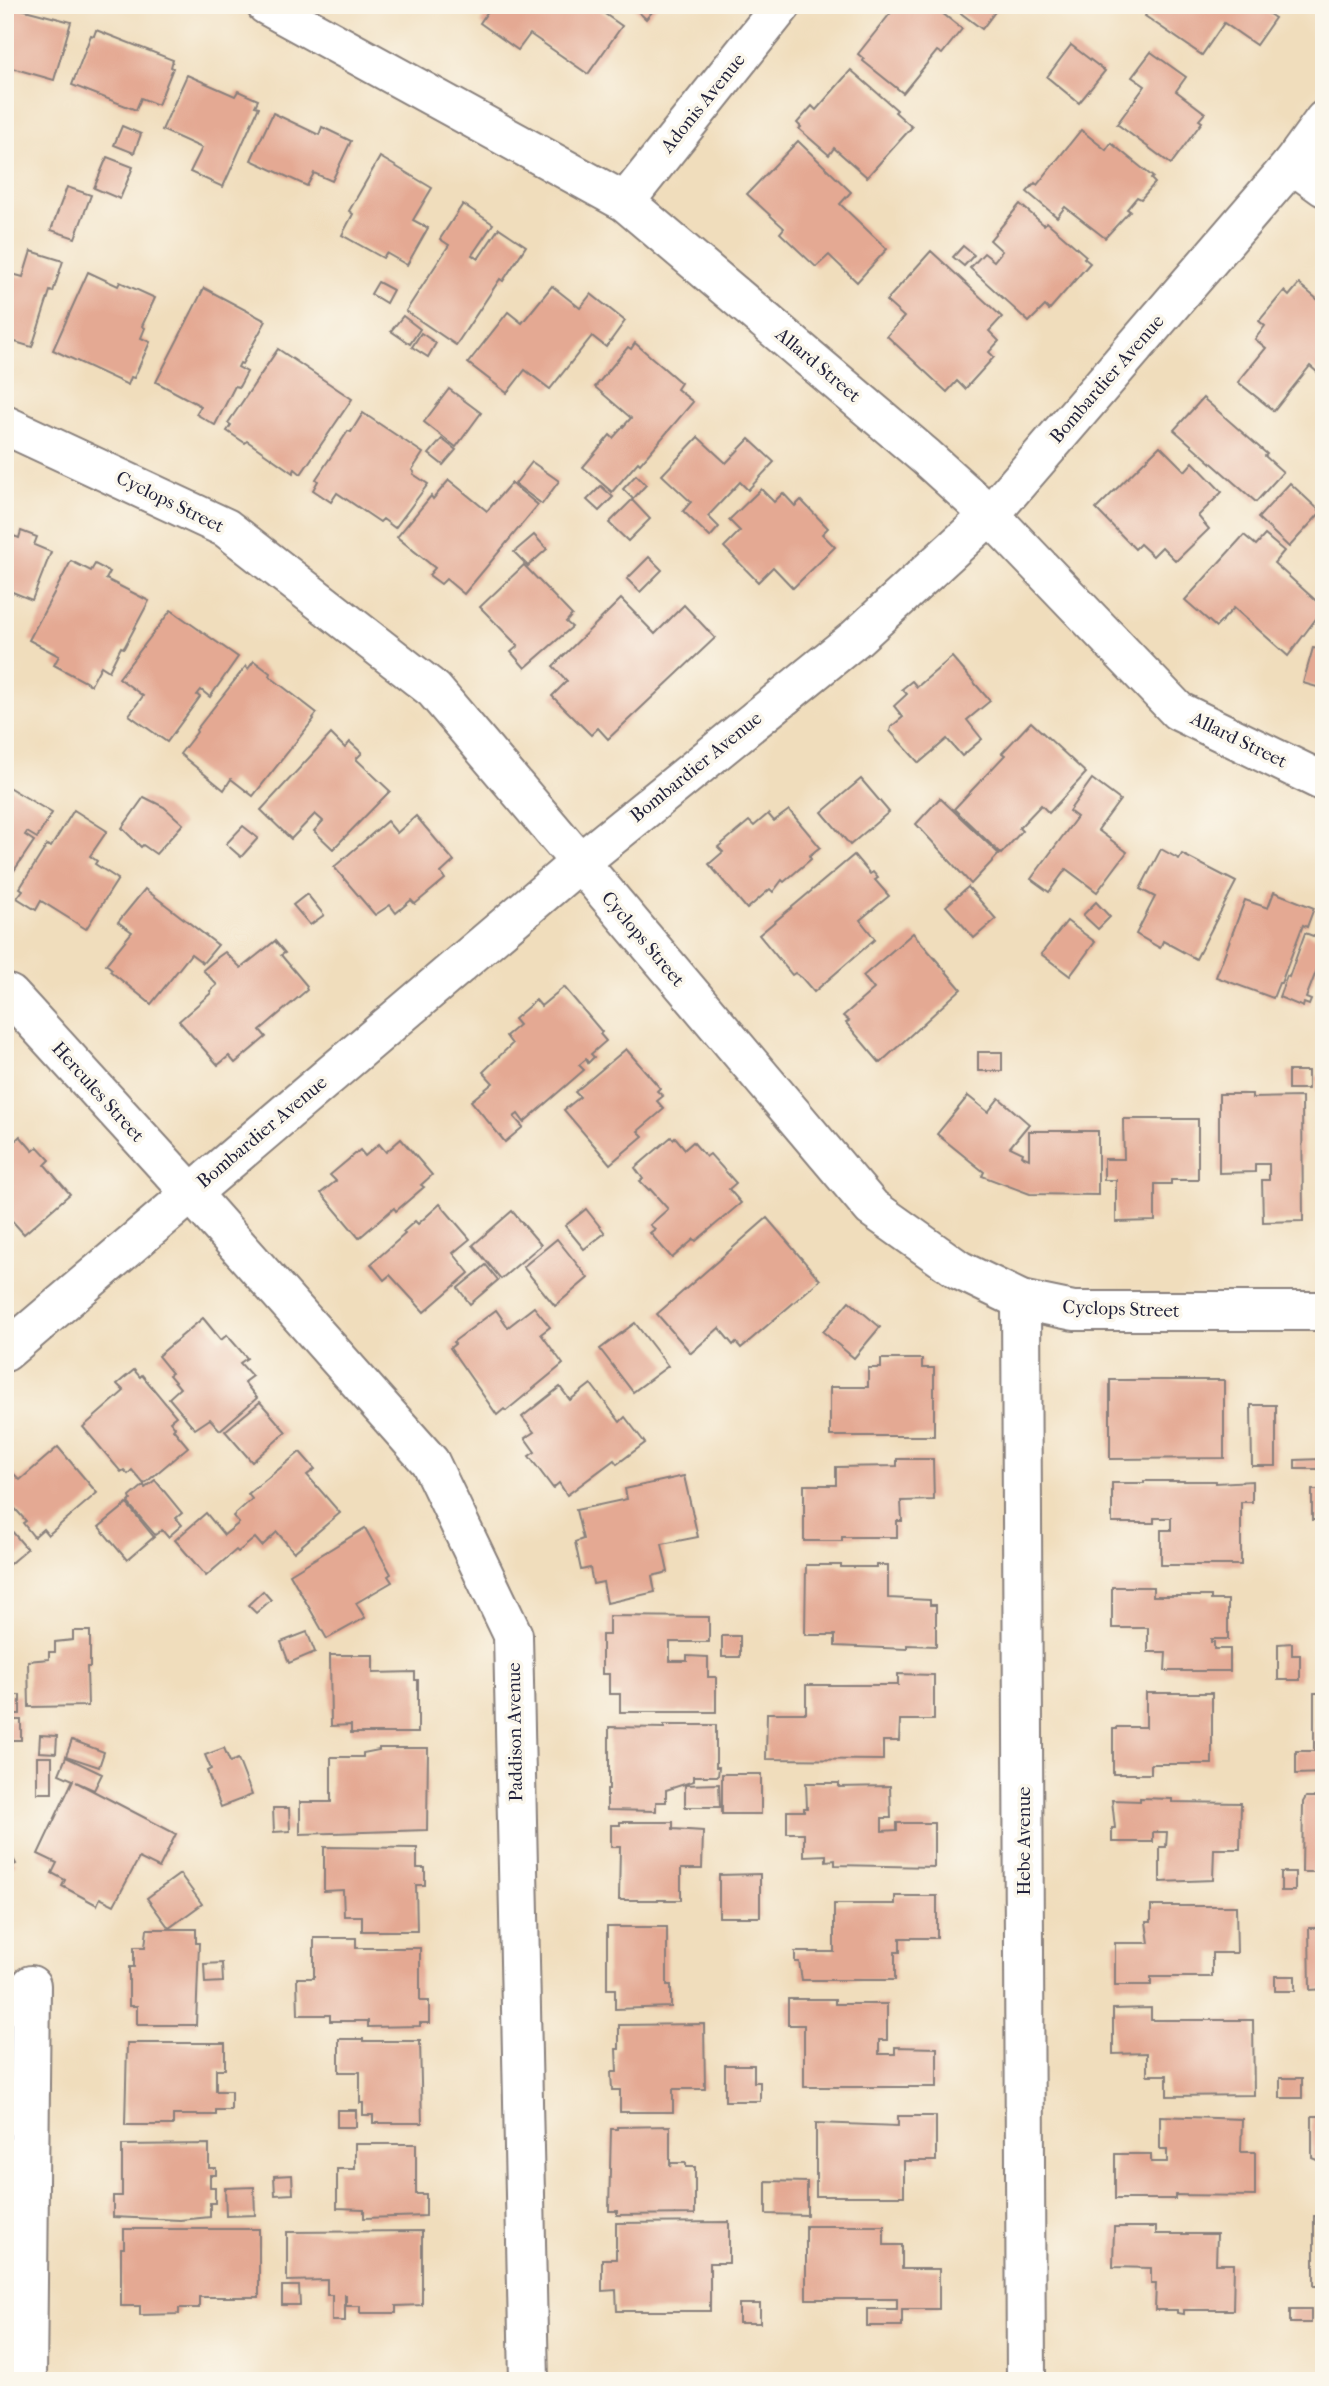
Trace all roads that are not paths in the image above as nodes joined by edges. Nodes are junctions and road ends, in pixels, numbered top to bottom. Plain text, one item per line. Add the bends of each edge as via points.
1 (266, 5) edge
2 (782, 5) edge
3 (1324, 120) edge
4 (1292, 164) junction
5 (1324, 187) edge
6 (625, 202) junction
7 (5, 425) edge
8 (990, 515) junction
9 (1324, 782) edge
10 (579, 863) junction
11 (5, 993) edge
12 (190, 1192) junction
13 (1021, 1300) junction
14 (1324, 1311) edge
15 (5, 1352) edge
16 (31, 1985) dead end
17 (27, 2381) edge
18 (529, 2381) edge
19 (1026, 2381) edge

1 - 6 street, Allard Street
2 - 6 street, Adonis Avenue
3 - 4 street, Bombardier Avenue
4 - 5 street
4 - 8 street, Bombardier Avenue
6 - 8 street, Allard Street
7 - 10 street, Cyclops Street via 226,528 433,690
8 - 9 street, Allard Street via 1178,711
8 - 10 street, Bombardier Avenue via 856,638
10 - 12 street, Bombardier Avenue
10 - 13 street, Cyclops Street via 872,1208 959,1270
11 - 12 street, Hercules Street
12 - 15 street, Bombardier Avenue
12 - 18 street, Paddison Avenue via 430,1462 513,1635
13 - 14 street, Cyclops Street via 1074,1311
13 - 19 street, Hebe Avenue
16 - 17 street

